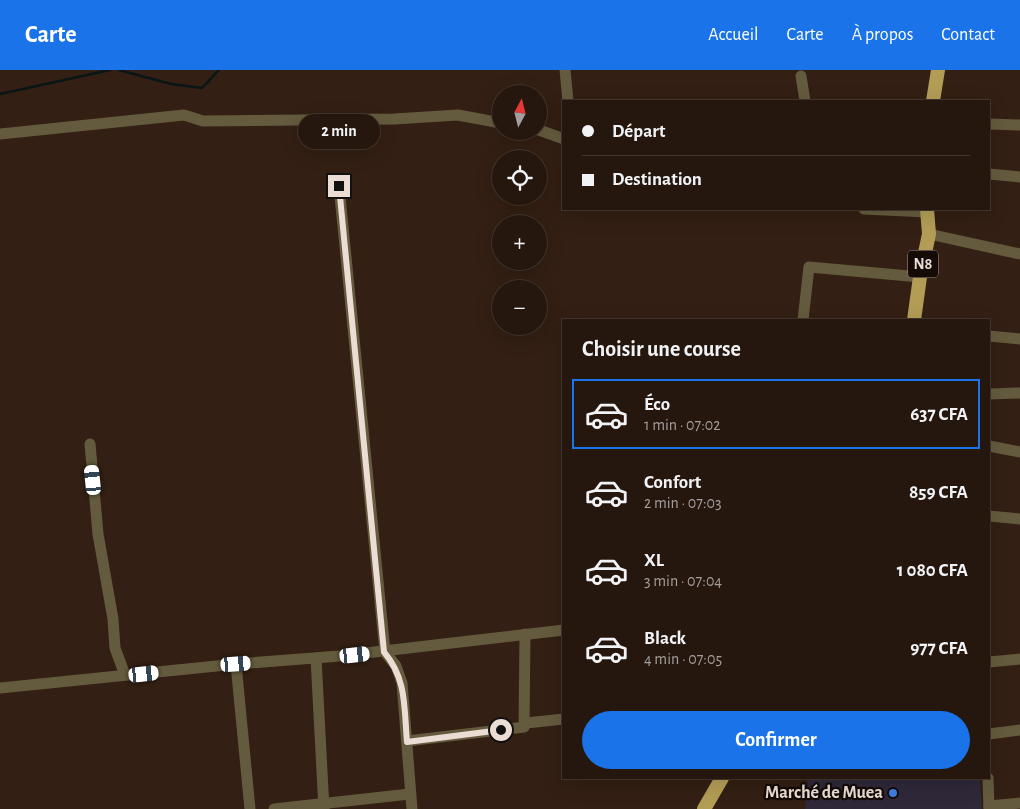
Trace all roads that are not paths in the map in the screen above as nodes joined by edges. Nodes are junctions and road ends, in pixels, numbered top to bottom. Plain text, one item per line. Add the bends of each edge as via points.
1 (565, 70) edge
2 (938, 70) edge
3 (801, 76) dead end
4 (568, 100) edge
5 (805, 100) edge
6 (933, 100) edge
7 (492, 121) edge
8 (990, 124) edge
9 (1020, 125) edge
10 (548, 133) edge
11 (0, 134) edge
12 (562, 138) edge
13 (990, 174) edge
14 (1020, 177) edge
15 (339, 186) dead end
16 (927, 210) edge
17 (930, 234) junction
18 (1020, 254) edge
19 (920, 277) junction
20 (803, 319) edge
21 (914, 319) edge
22 (990, 336) edge
23 (1020, 339) edge
24 (1020, 393) edge
25 (990, 394) edge
26 (90, 444) dead end
27 (990, 446) edge
28 (1020, 452) edge
29 (990, 516) edge
30 (1020, 519) edge
31 (562, 630) edge
32 (525, 634) junction
33 (384, 652) junction
34 (316, 658) junction
35 (1020, 658) edge
36 (990, 662) edge
37 (236, 664) junction
38 (125, 676) junction
39 (0, 688) edge
40 (562, 718) edge
41 (526, 723) junction
42 (1020, 730) edge
43 (990, 734) edge
44 (407, 742) junction
45 (721, 779) edge
46 (988, 779) edge
47 (410, 794) junction
48 (1020, 803) edge
49 (324, 807) edge
50 (989, 808) edge
51 (250, 809) edge
52 (274, 809) edge
53 (412, 809) edge
54 (706, 809) edge

1 - 4 street
2 - 6 highway
3 - 5 street
7 - 11 street via 458,115 203,121 184,115
8 - 9 street
10 - 12 street
13 - 14 street
15 - 33 street
16 - 17 highway, N8
17 - 18 street
17 - 19 highway, N8
19 - 20 street via 809,267
19 - 21 highway, N8
22 - 23 street
24 - 25 street
26 - 38 street via 98,534 115,648
27 - 28 street
29 - 30 street
31 - 32 street
32 - 33 street
32 - 41 street
33 - 34 street
33 - 44 street via 396,666 402,683
34 - 37 street
34 - 49 street
35 - 36 street
37 - 38 street
37 - 51 street
38 - 39 street
40 - 41 street
41 - 44 street via 520,728
42 - 43 street
44 - 47 street
45 - 54 highway
46 - 50 street
47 - 49 street
47 - 53 street
48 - 50 street
49 - 52 street

